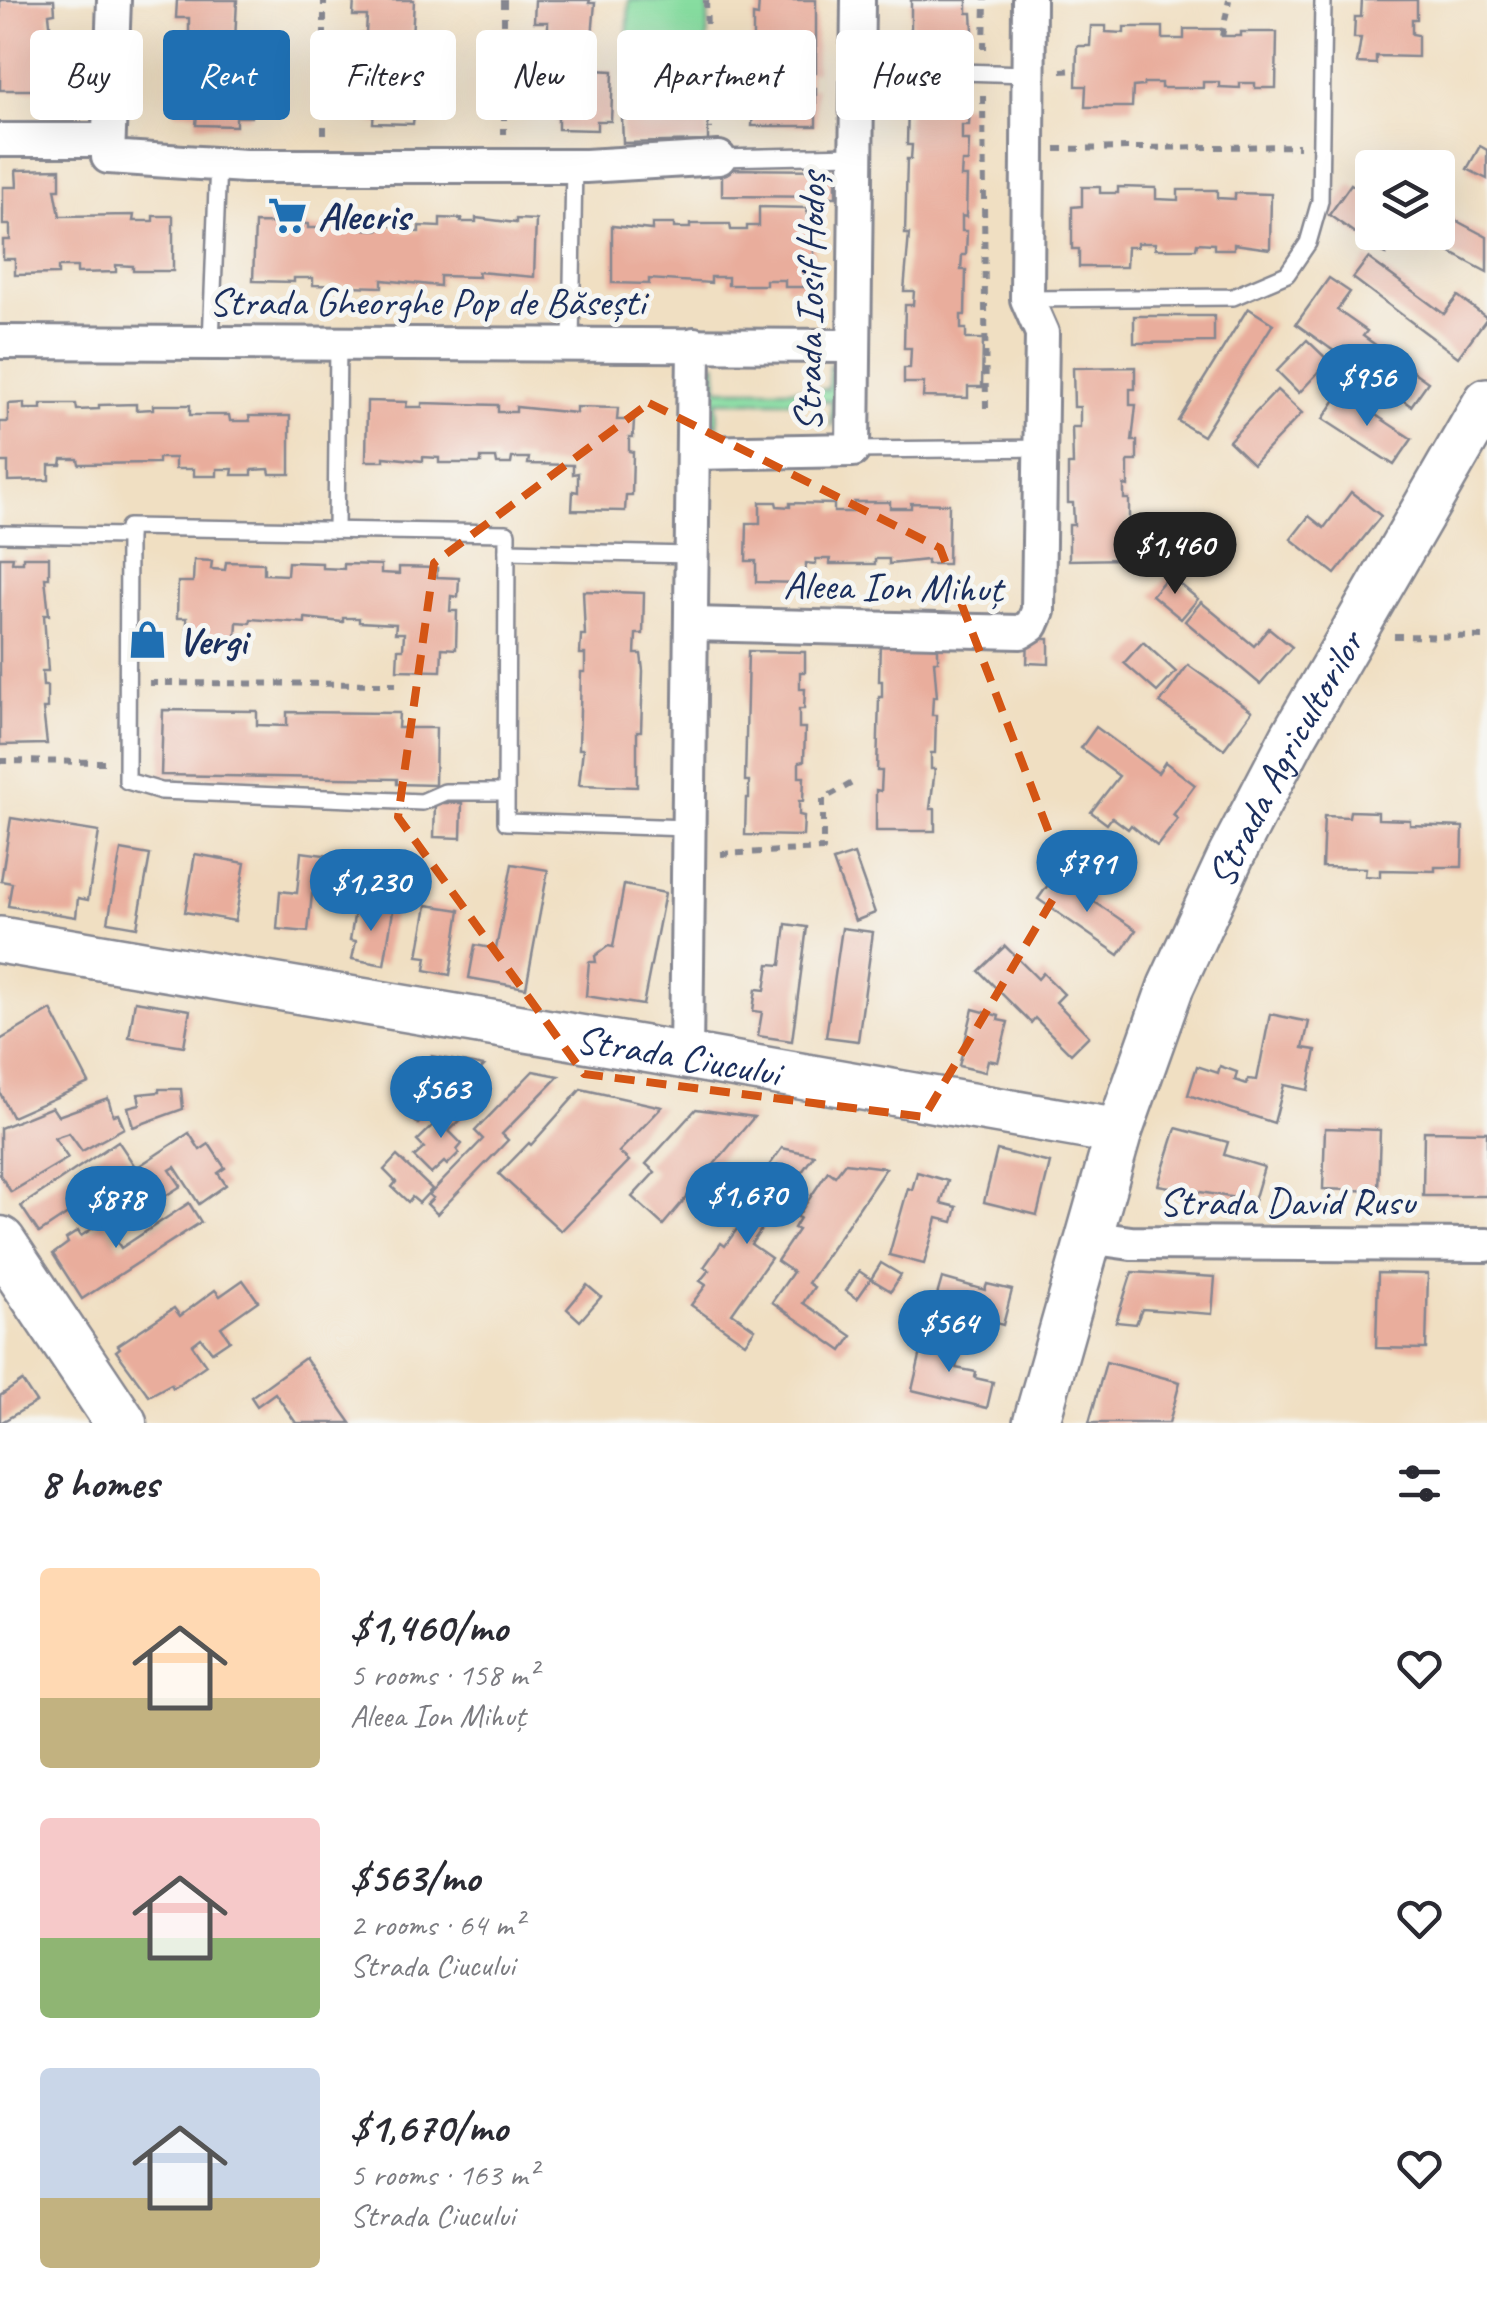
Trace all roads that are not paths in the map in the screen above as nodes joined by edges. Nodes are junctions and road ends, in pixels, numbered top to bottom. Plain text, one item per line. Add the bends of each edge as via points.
1 (114, 0) edge
2 (858, 0) edge
3 (1028, 0) edge
4 (1323, 0) edge
5 (858, 30) edge
6 (974, 73) edge
7 (1028, 74) junction
8 (855, 120) edge
9 (0, 140) edge
10 (108, 140) junction
11 (854, 154) junction
12 (715, 158) joint
13 (218, 162) junction
14 (574, 164) junction
15 (1028, 299) junction
16 (0, 342) edge
17 (211, 343) junction
18 (338, 343) junction
19 (572, 344) junction
20 (694, 344) junction
21 (853, 346) junction
22 (1487, 401) edge
23 (1041, 448) junction
24 (853, 450) junction
25 (693, 453) junction
26 (336, 530) junction
27 (0, 534) edge
28 (128, 536) junction
29 (507, 551) junction
30 (692, 554) junction
31 (691, 624) junction
32 (506, 792) junction
33 (688, 828) junction
34 (0, 940) edge
35 (686, 1056) junction
36 (1119, 1132) junction
37 (1088, 1237) junction
38 (0, 1242) edge
39 (1487, 1245) edge
40 (122, 1423) edge
41 (1036, 1423) edge

1 - 10 street
2 - 5 street, Strada Iosif Hodoș
3 - 7 street, Aleea Ion Mihuț
4 - 15 lane via 1320,201 1308,242 1287,274 1233,297
6 - 7 lane
7 - 15 street, Aleea Ion Mihuț
8 - 11 street, Strada Iosif Hodoș
9 - 10 street
10 - 13 street via 108,156
11 - 12 lane
11 - 21 street, Strada Iosif Hodoș
12 - 14 street
13 - 14 street
13 - 17 lane
14 - 19 lane
15 - 23 street, Aleea Ion Mihuț via 1042,334
16 - 17 street, Strada Gheorghe Pop de Băsești
17 - 18 street, Strada Gheorghe Pop de Băsești
18 - 19 street, Strada Gheorghe Pop de Băsești
18 - 26 lane
19 - 20 street, Strada Gheorghe Pop de Băsești
20 - 21 street, Strada Gheorghe Pop de Băsești
20 - 25 street
21 - 24 street, Strada Iosif Hodoș
22 - 36 street, Strada Agricultorilor via 1231,856 1171,986
23 - 24 lane
23 - 31 street, Aleea Ion Mihuț via 1038,611 1021,632
24 - 25 street, Strada Iosif Hodoș
25 - 30 street
26 - 28 lane via 128,527
26 - 29 lane via 506,532
27 - 28 lane
28 - 32 lane via 127,780 161,791 422,802 445,792
29 - 30 lane
29 - 32 lane
30 - 31 street
31 - 33 street
32 - 33 lane via 506,822
33 - 35 street
34 - 35 street, Strada Ciucului
35 - 36 street, Strada Ciucului
36 - 37 street, Strada Agricultorilor
37 - 39 street, Strada David Rusu via 1131,1243
37 - 41 street, Strada Agricultorilor
38 - 40 main road

